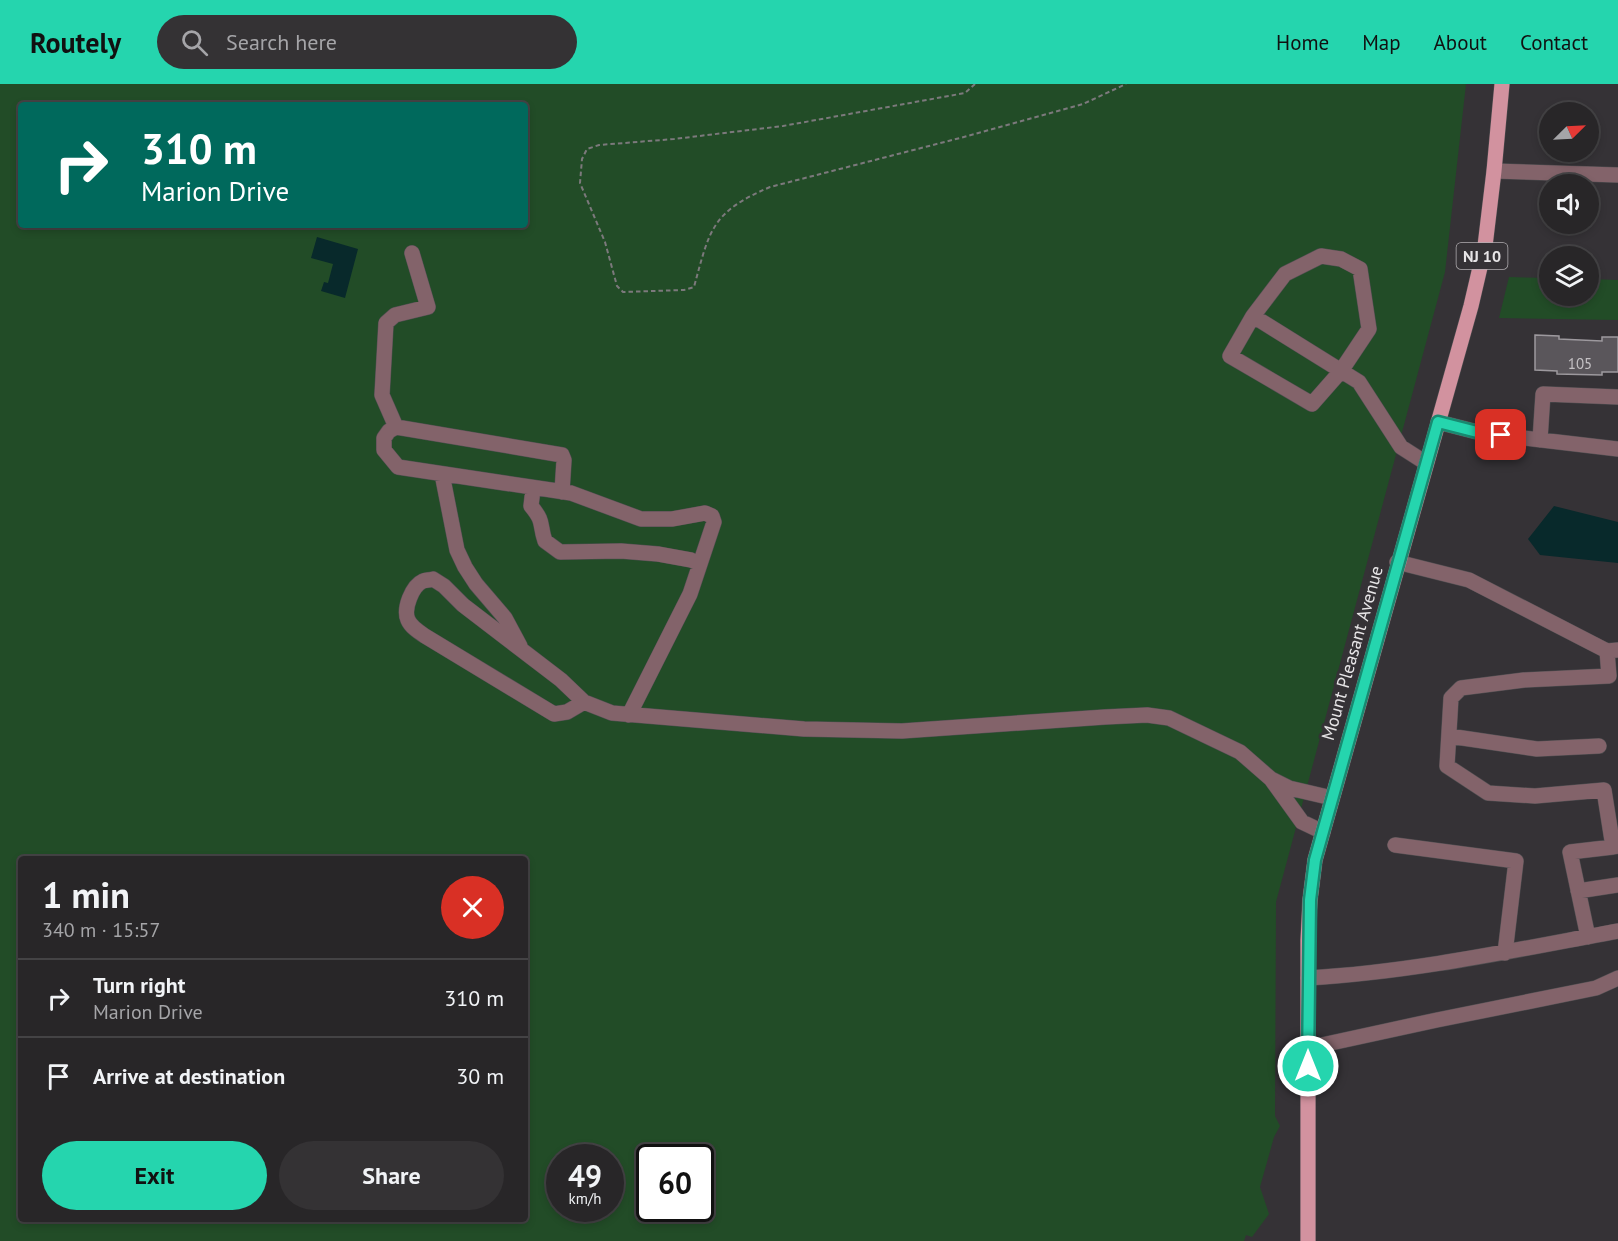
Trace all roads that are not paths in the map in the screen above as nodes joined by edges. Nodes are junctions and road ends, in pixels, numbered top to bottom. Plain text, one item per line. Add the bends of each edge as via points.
1 (1502, 84) edge
2 (1494, 171) junction
3 (1618, 175) edge
4 (412, 253) dead end
5 (1253, 316) junction
6 (1341, 371) junction
7 (1618, 397) edge
8 (1438, 422) junction
9 (396, 428) junction
10 (1540, 440) junction
11 (1618, 449) edge
12 (1426, 463) junction
13 (442, 474) junction
14 (533, 489) junction
15 (562, 492) junction
16 (1398, 562) junction
17 (700, 564) junction
18 (521, 649) junction
19 (1612, 651) edge
20 (584, 702) junction
21 (629, 715) junction
22 (1449, 736) junction
23 (1599, 746) dead end
24 (1271, 779) junction
25 (1332, 798) junction
26 (1323, 832) junction
27 (1395, 845) dead end
28 (1616, 847) edge
29 (1618, 885) edge
30 (1578, 891) junction
31 (1618, 931) edge
32 (1588, 937) junction
33 (1505, 953) junction
34 (1308, 978) junction
35 (1618, 978) edge
36 (1308, 1048) junction
37 (1308, 1241) edge

1 - 2 main road, Mount Pleasant Avenue / NJ 10
2 - 3 street
2 - 8 main road, Mount Pleasant Avenue / NJ 10 via 1485,246
4 - 9 street via 428,307 395,315 386,323 382,395
5 - 6 street
5 - 6 street via 1230,356 1312,404
5 - 6 street via 1285,274 1321,256 1360,269 1369,329
6 - 12 street via 1359,382 1401,447
7 - 10 street via 1543,394
8 - 10 street via 1481,433
8 - 12 main road, Mount Pleasant Avenue / NJ 10
9 - 13 street via 384,438 384,450 398,467
9 - 15 street via 561,455
10 - 11 street
12 - 16 main road, Mount Pleasant Avenue / NJ 10
13 - 14 street
13 - 18 street via 457,550 476,584 505,618
14 - 15 street
14 - 17 street via 531,506 539,516 545,541 560,552 658,554
15 - 17 street via 641,519 705,513 712,516 714,522
16 - 19 street via 1469,580
16 - 25 main road, Mount Pleasant Avenue / NJ 10
17 - 21 street via 690,594
18 - 20 street
18 - 20 street via 433,579 423,581 411,596 407,618 413,628 532,702 554,714
19 - 22 street via 1609,676 1461,688 1451,698
20 - 21 street
21 - 24 street via 804,729 902,731 1147,715 1169,718 1240,752
22 - 23 street via 1537,749
22 - 28 street via 1447,765 1488,793 1535,796 1604,790
24 - 25 street via 1289,788
24 - 26 street via 1302,822
25 - 26 main road, Mount Pleasant Avenue / NJ 10
26 - 34 main road, Mount Pleasant Avenue / NJ 10 via 1310,900
27 - 33 street via 1516,861
28 - 30 street via 1570,852
29 - 30 street
30 - 32 street
31 - 32 street
32 - 33 street
33 - 34 street via 1359,975
34 - 36 main road, Mount Pleasant Avenue / NJ 10
35 - 36 street via 1596,988
36 - 37 main road, Mount Pleasant Avenue / NJ 10

